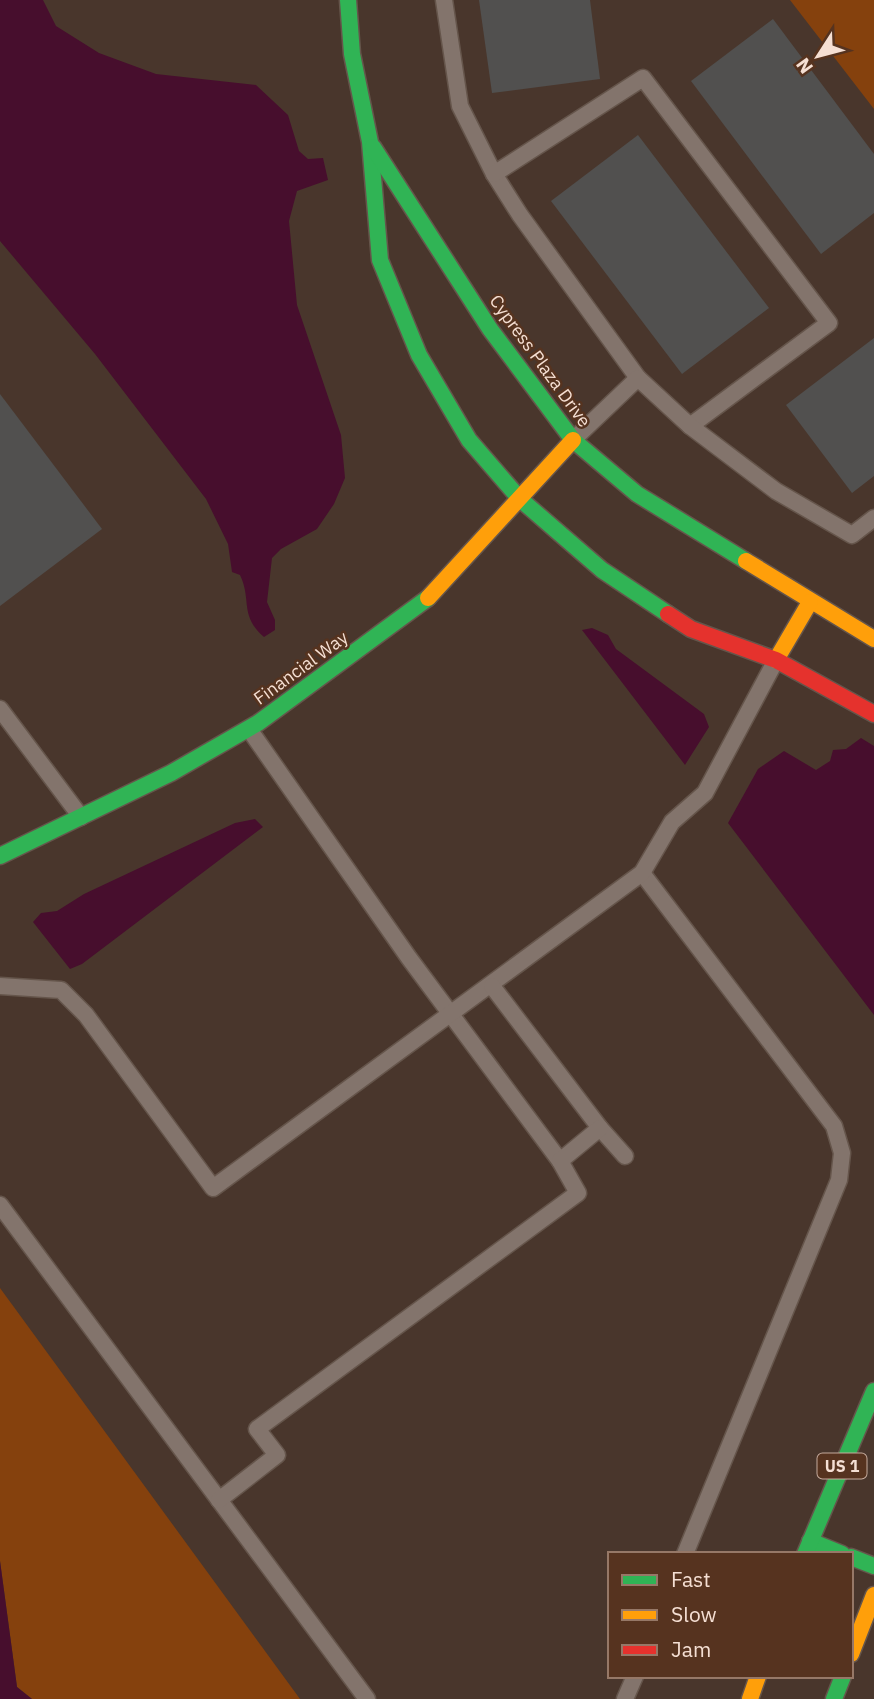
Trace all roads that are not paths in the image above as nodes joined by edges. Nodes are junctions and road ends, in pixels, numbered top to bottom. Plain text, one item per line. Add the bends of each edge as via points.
1 (348, 0) edge
2 (444, 0) edge
3 (370, 142) junction
4 (495, 174) junction
5 (638, 378) junction
6 (690, 426) junction
7 (573, 440) junction
8 (520, 499) junction
9 (874, 518) edge
10 (810, 602) junction
11 (874, 639) edge
12 (776, 660) junction
13 (0, 709) edge
14 (868, 711) edge
15 (249, 729) junction
16 (81, 817) junction
17 (0, 856) edge
18 (642, 873) junction
19 (492, 985) junction
20 (0, 986) edge
21 (451, 1015) junction
22 (600, 1128) junction
23 (625, 1156) dead end
24 (560, 1161) junction
25 (0, 1205) edge
26 (874, 1391) edge
27 (219, 1500) junction
28 (808, 1548) edge
29 (686, 1552) edge
30 (831, 1552) edge
31 (853, 1558) edge
32 (874, 1566) edge
33 (874, 1595) edge
34 (853, 1649) edge
35 (634, 1678) edge
36 (757, 1678) edge
37 (842, 1678) edge
38 (368, 1699) edge
39 (625, 1699) edge
40 (750, 1699) edge
41 (834, 1699) edge

1 - 3 street, Cypress Plaza Drive via 352,54
2 - 4 lane via 460,106
3 - 7 street, Cypress Plaza Drive via 490,329
3 - 8 street, Cypress Plaza Drive via 380,260 419,355 469,440
4 - 5 lane
4 - 6 lane via 643,78 829,323
5 - 6 lane
5 - 7 lane
6 - 9 lane via 776,491 852,535
7 - 8 street, Financial Way
7 - 10 street, Cypress Plaza Drive via 637,494
8 - 12 street, Cypress Plaza Drive via 602,570 691,629
8 - 15 street, Financial Way via 431,596
10 - 11 street, Cypress Plaza Drive
10 - 12 street
12 - 14 street, Cypress Plaza Drive
12 - 18 lane via 705,793 672,822
13 - 16 lane
15 - 16 street, Financial Way
15 - 21 lane
16 - 17 street, Financial Way
18 - 19 lane
18 - 29 lane via 834,1126 842,1153 839,1180
19 - 21 lane
19 - 22 lane
20 - 21 lane via 61,990 86,1016 213,1188
21 - 24 lane
22 - 23 lane
22 - 24 lane
24 - 27 lane via 578,1194 257,1429 276,1455
25 - 27 lane
26 - 28 street, US 1
27 - 38 lane
28 - 30 street
31 - 32 street
33 - 34 street
35 - 39 lane
36 - 40 street
37 - 41 street

